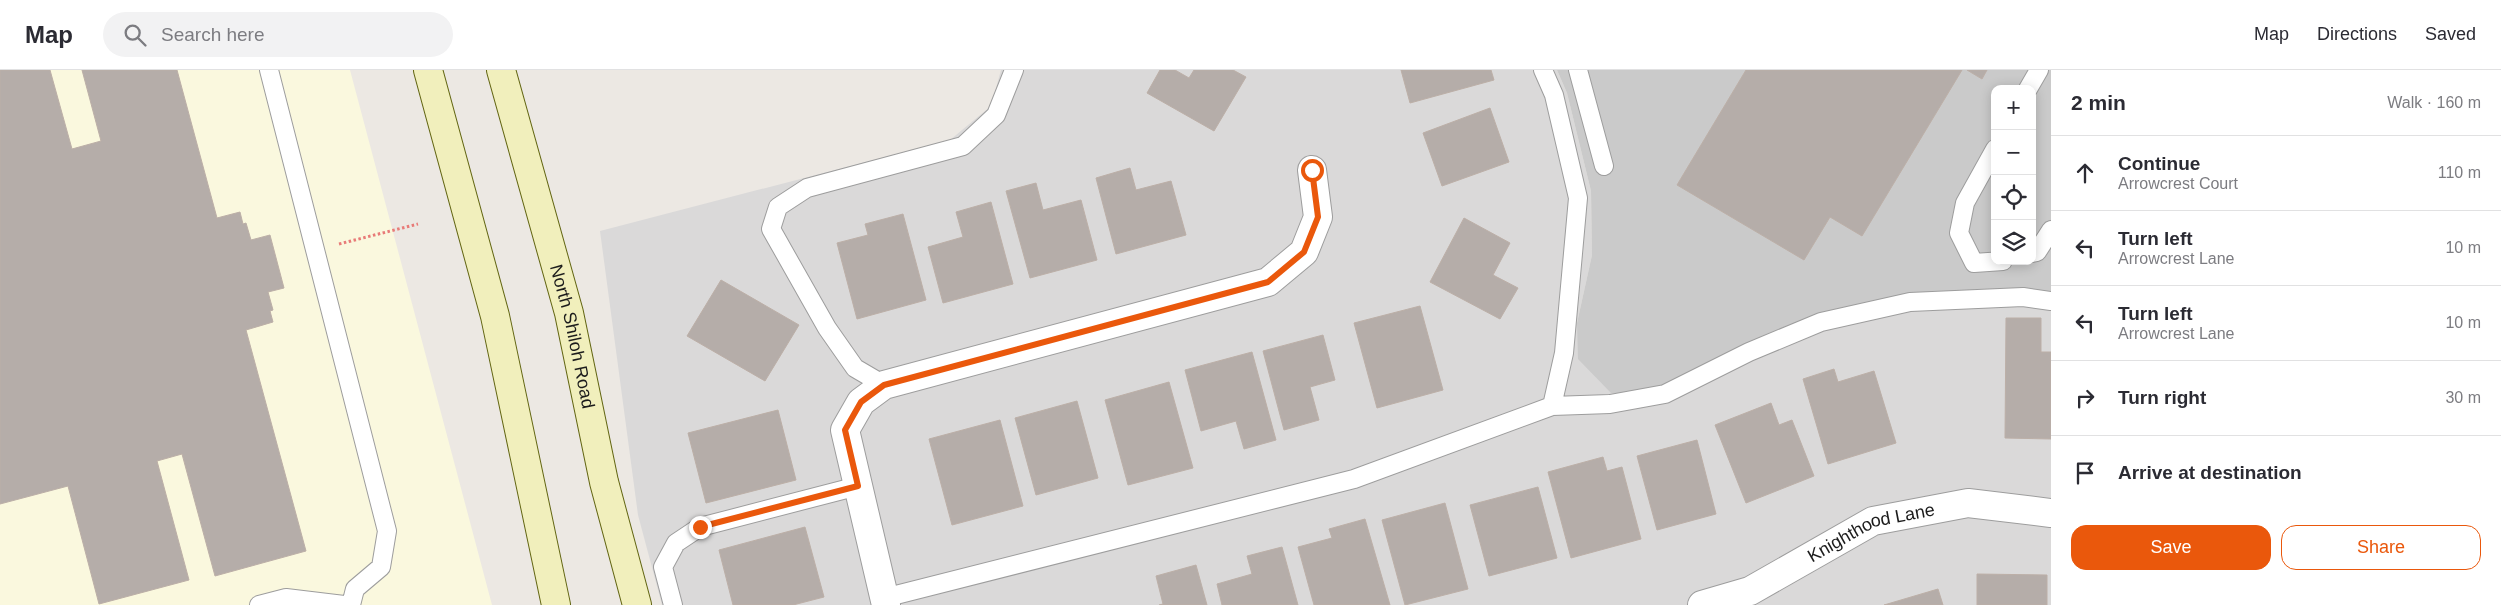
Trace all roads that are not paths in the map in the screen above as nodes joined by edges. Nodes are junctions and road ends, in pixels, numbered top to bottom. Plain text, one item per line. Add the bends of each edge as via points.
1 (269, 70) edge
2 (428, 70) edge
3 (501, 70) edge
4 (1014, 70) edge
5 (1543, 70) edge
6 (1578, 70) edge
7 (2039, 70) edge
8 (2030, 85) edge
9 (1991, 155) edge
10 (1604, 166) dead end
11 (1312, 170) dead end
12 (2051, 230) edge
13 (2036, 252) edge
14 (1991, 262) edge
15 (2051, 301) edge
16 (884, 385) junction
17 (1552, 406) junction
18 (858, 486) junction
19 (2051, 513) edge
20 (885, 601) edge
21 (259, 605) edge
22 (344, 605) edge
23 (351, 605) edge
24 (556, 605) edge
25 (637, 605) edge
26 (673, 605) edge
27 (1702, 605) edge

1 - 23 lane via 387,532 381,566 355,589
2 - 24 main road via 495,316
3 - 25 main road, North Shiloh Road via 570,313 604,482
4 - 16 lane via 996,115 963,146 807,188 778,207 771,229 827,328 855,368
5 - 17 lane via 1554,95 1578,198 1564,353
6 - 10 lane
7 - 8 lane
9 - 14 lane via 1965,203 1959,233 1974,263
11 - 16 street via 1318,217 1304,252 1268,282
12 - 13 lane
15 - 17 lane via 2023,297 1910,302 1821,322 1749,352 1665,394 1610,404
16 - 18 street via 861,402 845,430
17 - 20 lane via 1354,480
18 - 20 street
18 - 26 lane via 700,527 676,543 663,567
19 - 27 street, Knighthood Lane via 1968,503 1873,521 1750,591
21 - 22 lane via 286,598

